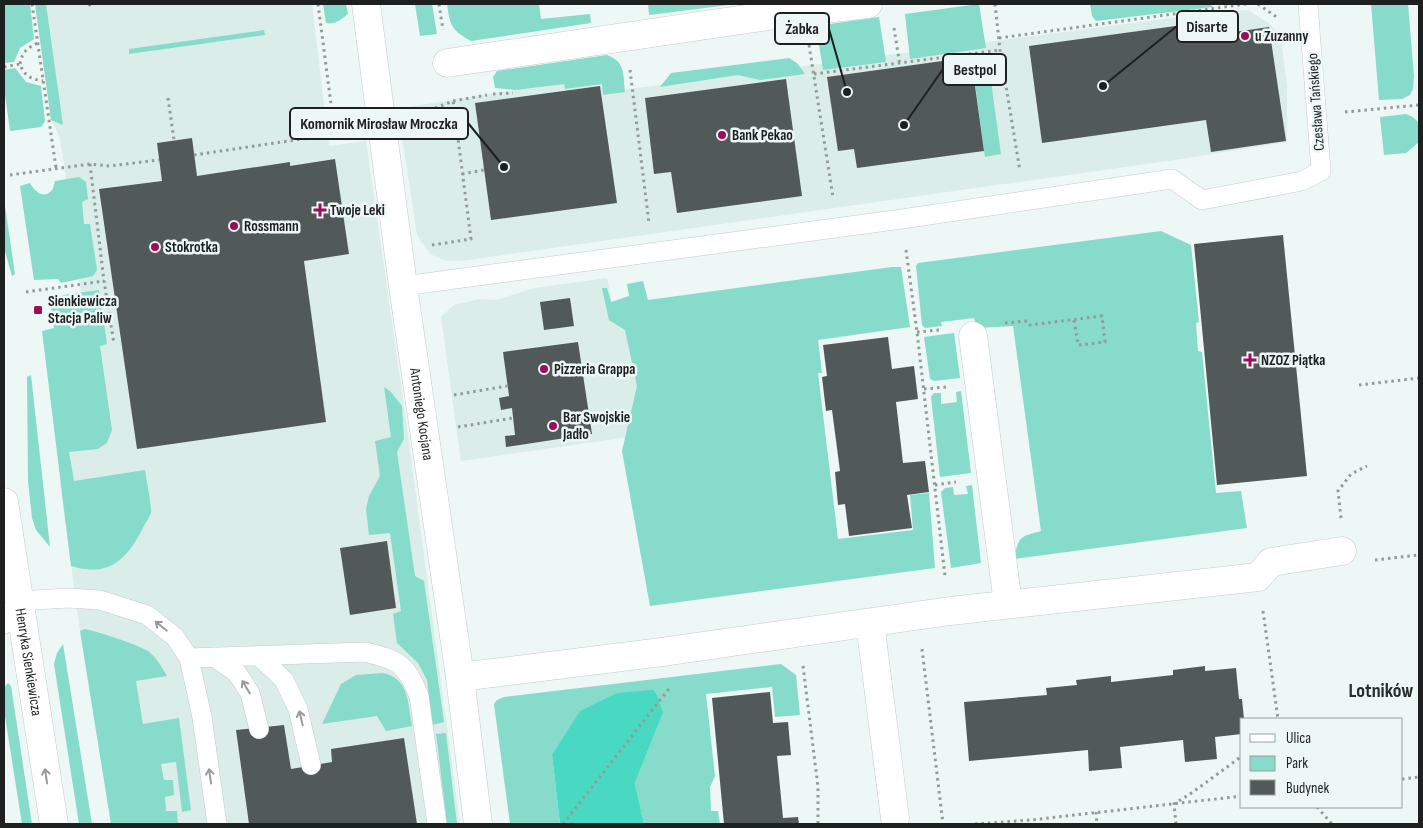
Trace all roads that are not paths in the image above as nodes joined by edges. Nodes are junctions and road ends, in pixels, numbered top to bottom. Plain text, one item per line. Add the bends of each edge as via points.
1 (366, 4) edge
2 (868, 4) edge
3 (1308, 4) edge
4 (447, 63) dead end
5 (403, 286) junction
6 (973, 336) dead end
7 (4, 502) edge
8 (1342, 551) road end
9 (1008, 604) junction
10 (11, 612) edge
11 (870, 623) junction
12 (260, 656) junction
13 (214, 657) junction
14 (188, 658) junction
15 (460, 677) junction
16 (259, 729) dead end
17 (311, 765) dead end
18 (895, 818) dead end
19 (54, 824) edge
20 (217, 824) edge
21 (437, 824) edge
22 (478, 824) edge

1 - 5 street, Antoniego Kocjana
2 - 4 street
3 - 5 lane, Czesława Tańskiego via 1321,171 1302,181 1202,200 1172,179 1025,202
5 - 15 street, Antoniego Kocjana
6 - 9 street
7 - 10 street, Henryka Sienkiewicza
8 - 9 street via 1271,562 1258,577
9 - 11 street
14 -> 10 lane via 175,637 147,615 100,600 68,598
19 -> 10 street, Henryka Sienkiewicza
11 - 15 street
11 - 18 street
12 - 13 lane
17 -> 12 lane via 298,708 284,680
12 - 21 lane via 365,652 390,658 403,666 419,696
13 - 14 lane
16 -> 13 lane via 250,693 237,673
20 -> 14 lane via 202,716
15 - 22 street, Antoniego Kocjana

